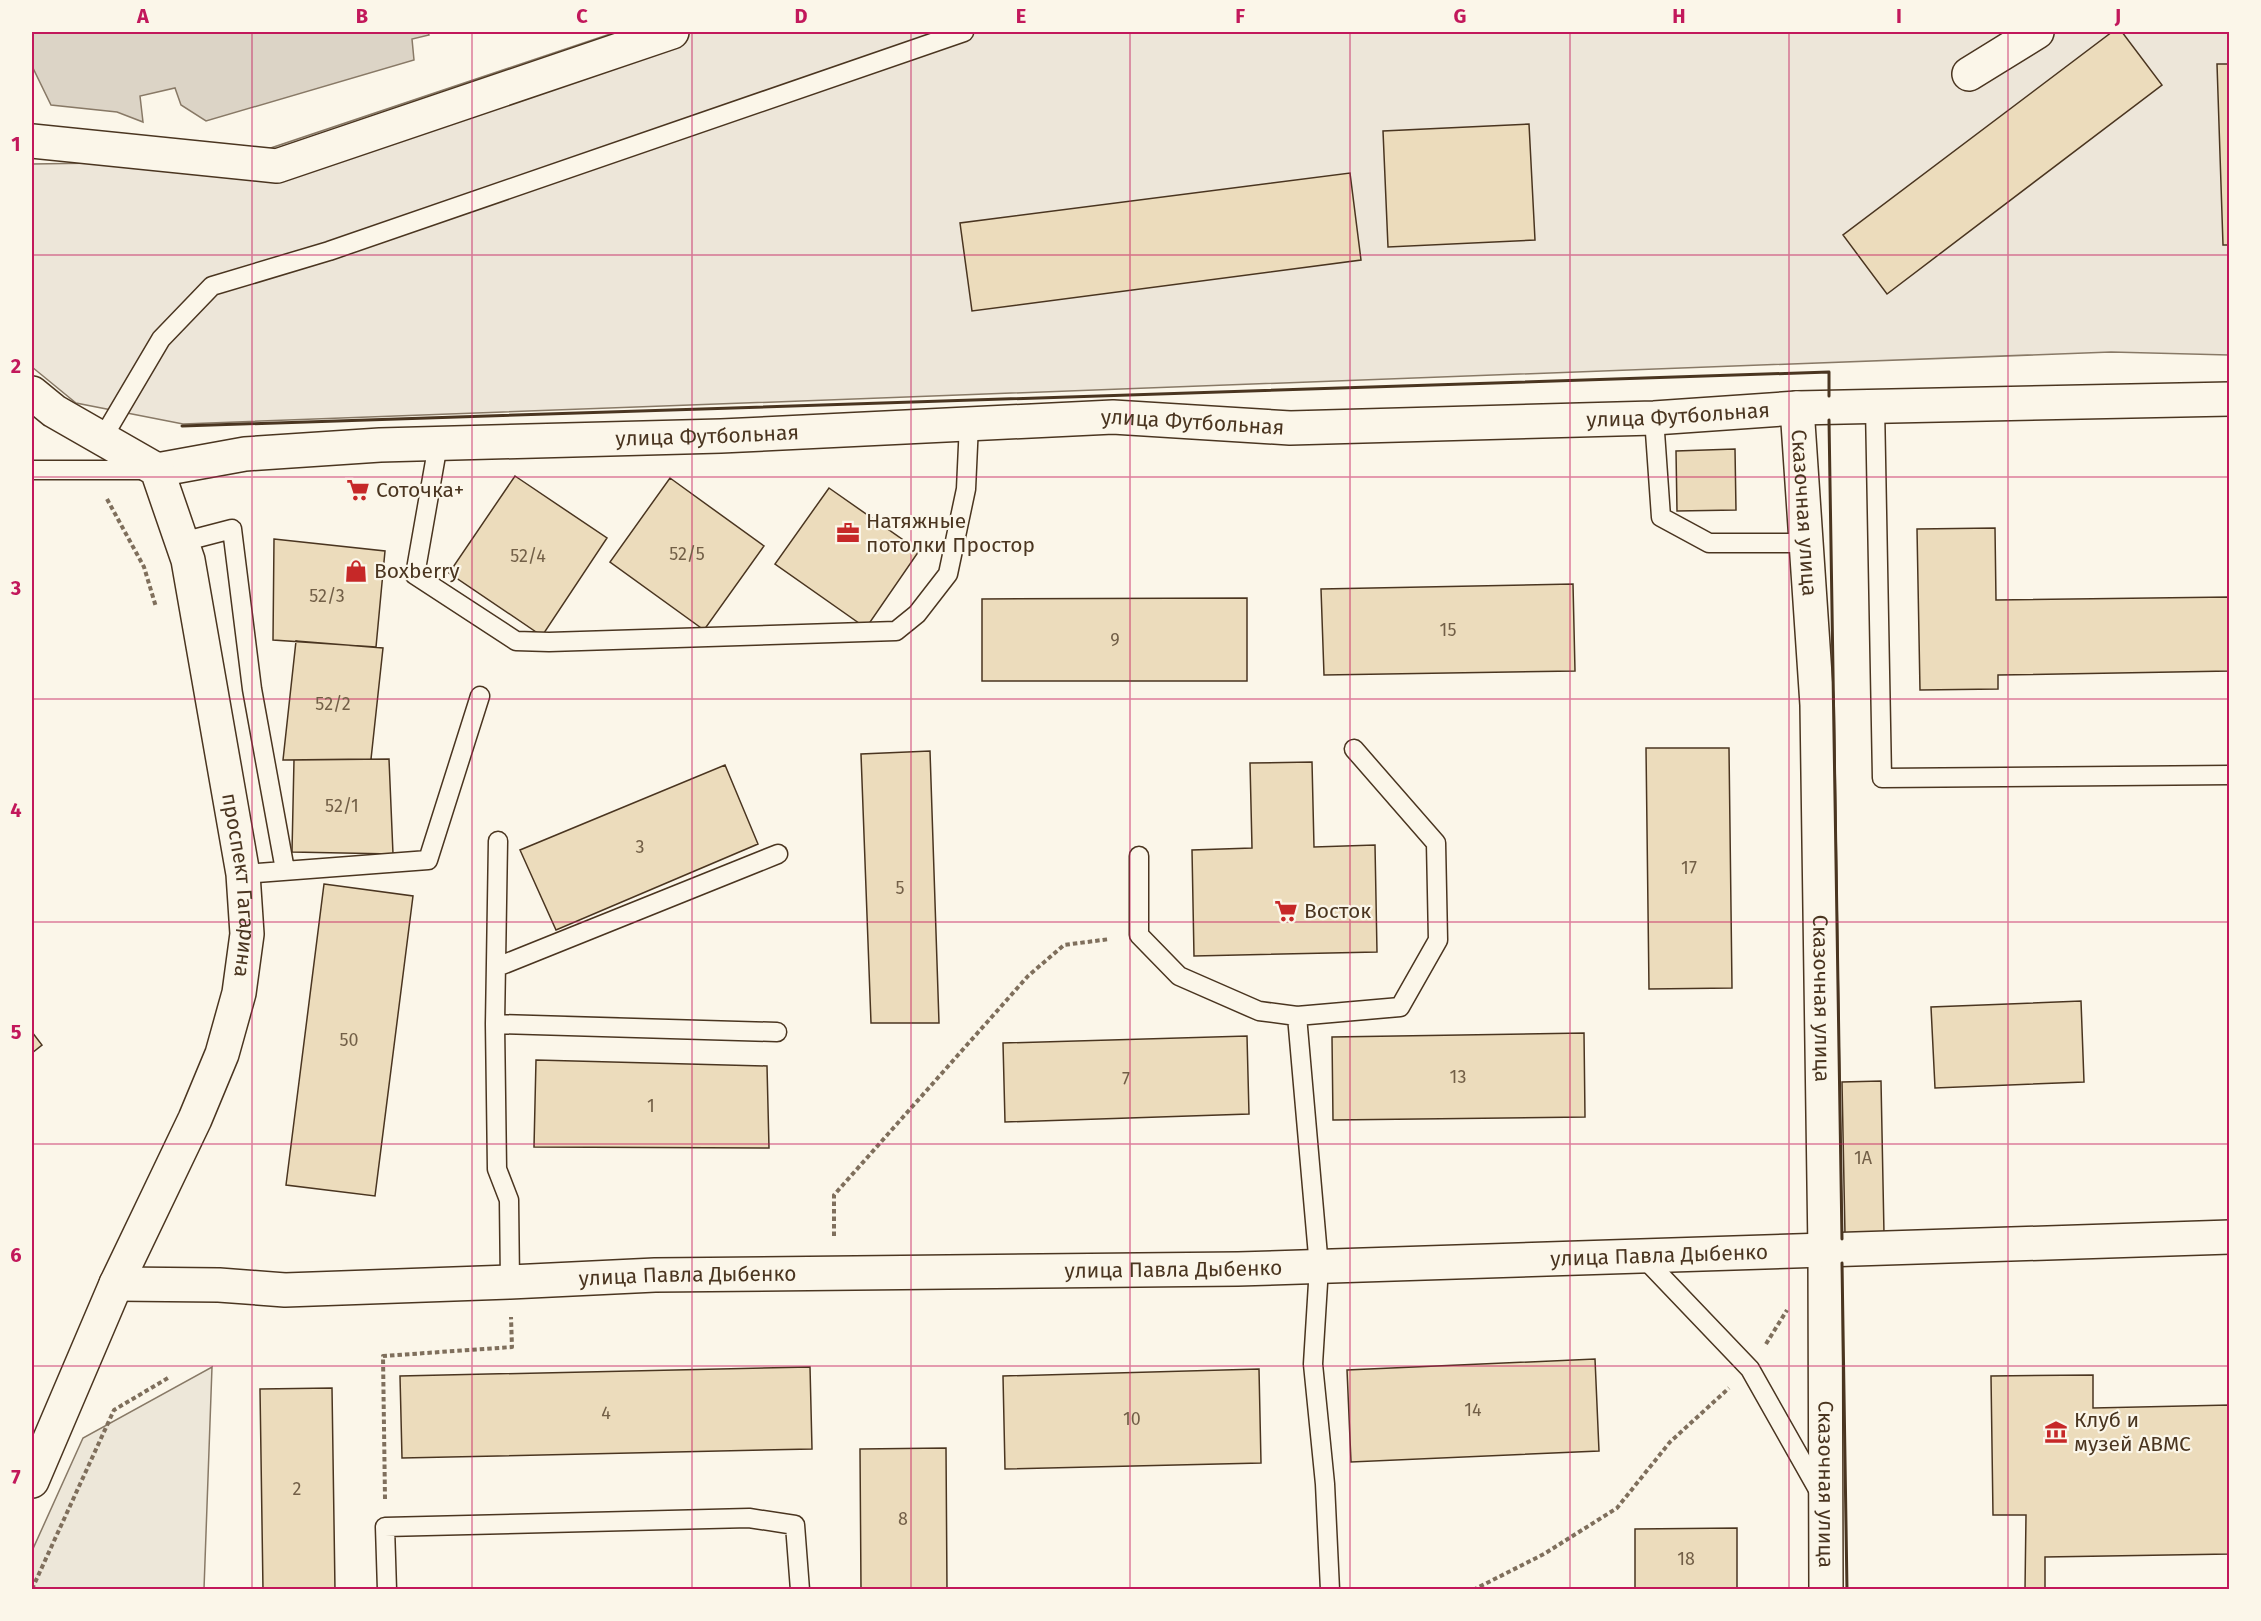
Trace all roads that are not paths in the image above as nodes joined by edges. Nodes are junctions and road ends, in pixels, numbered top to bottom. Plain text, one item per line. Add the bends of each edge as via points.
1 (672, 32) edge
2 (964, 32) edge
3 (2037, 32) edge
4 (1969, 74) dead end
5 (32, 141) edge
6 (32, 393) edge
7 (2229, 399) edge
8 (1875, 406) junction
9 (1797, 408) junction
10 (1654, 418) junction
11 (969, 424) junction
12 (102, 439) junction
13 (438, 444) junction
14 (32, 470) edge
15 (157, 470) junction
16 (182, 542) junction
17 (1807, 543) junction
18 (480, 696) dead end
19 (1354, 749) dead end
20 (2229, 775) edge
21 (498, 841) dead end
22 (778, 854) dead end
23 (1139, 856) dead end
24 (285, 870) junction
25 (243, 874) junction
26 (496, 967) junction
27 (1297, 1016) junction
28 (495, 1024) junction
29 (777, 1032) dead end
30 (2229, 1237) edge
31 (1825, 1251) junction
32 (1642, 1256) junction
33 (1319, 1267) junction
34 (510, 1282) junction
35 (116, 1284) junction
36 (32, 1482) edge
37 (1826, 1503) junction
38 (387, 1590) edge
39 (800, 1590) edge
40 (1330, 1590) edge
41 (1826, 1590) edge

1 - 5 street via 277,166
2 - 12 lane via 329,251 212,286 160,339
3 - 4 street
6 - 12 street
7 - 8 street, улица Футбольная
8 - 9 street, улица Футбольная
8 - 20 lane via 1882,778
9 - 10 street, улица Футбольная
9 - 17 street, Сказочная улица
10 - 11 street, улица Футбольная via 1290,428 1113,417
10 - 17 lane via 1661,517 1709,543
11 - 13 street, улица Футбольная
11 - 13 lane via 966,489 948,574 917,614 896,631 516,641 415,575
12 - 15 street
13 - 15 street, улица Футбольная via 245,454
14 - 15 lane
15 - 16 street, проспект Гагарина
16 - 24 lane via 232,529 252,688
16 - 25 street, проспект Гагарина
17 - 31 street, Сказочная улица via 1817,705
18 - 24 lane via 428,860
19 - 27 lane via 1436,843 1438,940 1400,1007
21 - 26 lane
22 - 26 lane
23 - 27 lane via 1139,935 1179,976 1259,1011
24 - 25 lane
25 - 35 street, проспект Гагарина via 247,934 239,993 222,1054
26 - 28 lane
27 - 33 lane
28 - 29 lane
28 - 34 lane via 497,1169 509,1200
30 - 31 street, улица Павла Дыбенко
31 - 32 street, улица Павла Дыбенко
31 - 37 street, Сказочная улица
32 - 33 street, улица Павла Дыбенко
32 - 37 lane via 1750,1369
33 - 34 street, улица Павла Дыбенко via 655,1275
33 - 40 lane via 1313,1364
34 - 35 street, улица Павла Дыбенко via 285,1290
35 - 36 street, проспект Гагарина
37 - 41 street, Сказочная улица
38 - 39 lane via 385,1527 749,1518 795,1525

